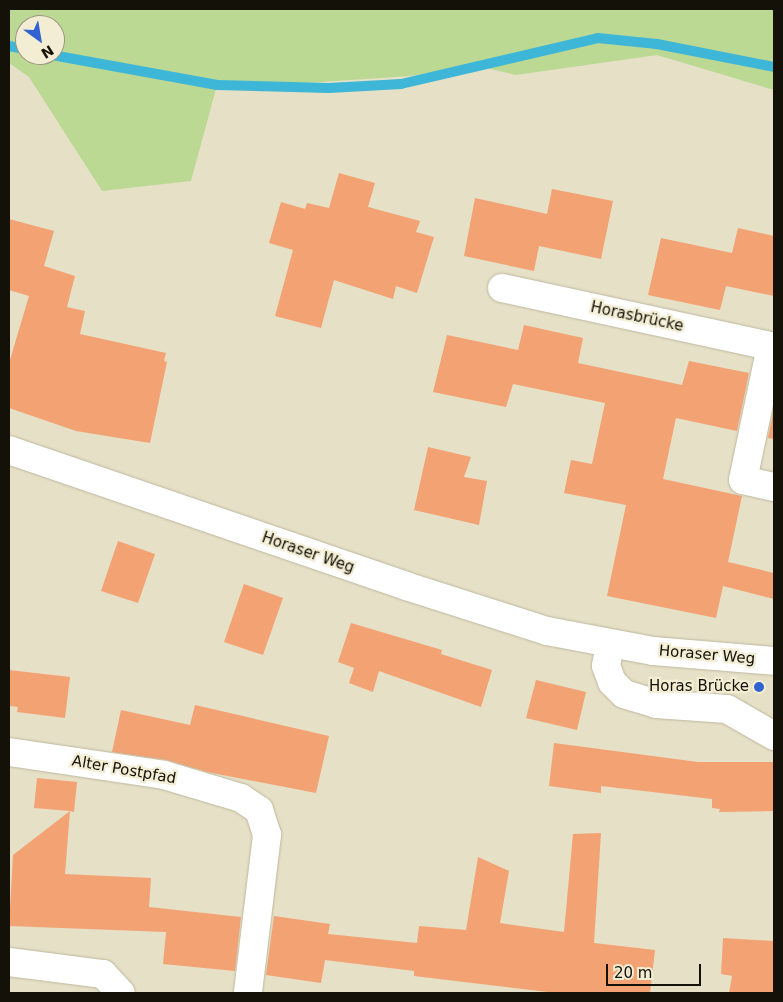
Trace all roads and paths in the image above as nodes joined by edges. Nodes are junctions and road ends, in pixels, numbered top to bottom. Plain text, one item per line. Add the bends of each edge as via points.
1 (502, 288) dead end
2 (773, 347) edge
3 (9, 450) edge
4 (774, 487) edge
5 (610, 645) junction
6 (774, 660) edge
7 (774, 736) edge
8 (9, 752) edge
9 (9, 962) edge
10 (121, 993) edge
11 (248, 993) edge

1 - 2 street, Horasbrücke
2 - 4 street, Horasbrücke via 743,480
3 - 5 street, Horaser Weg via 406,586 539,628
5 - 6 street, Horaser Weg
5 - 7 street via 606,666 612,682 624,694 656,704 727,710
8 - 11 street, Alter Postpfad via 164,775 241,798 259,810 267,835
9 - 10 street via 103,974

